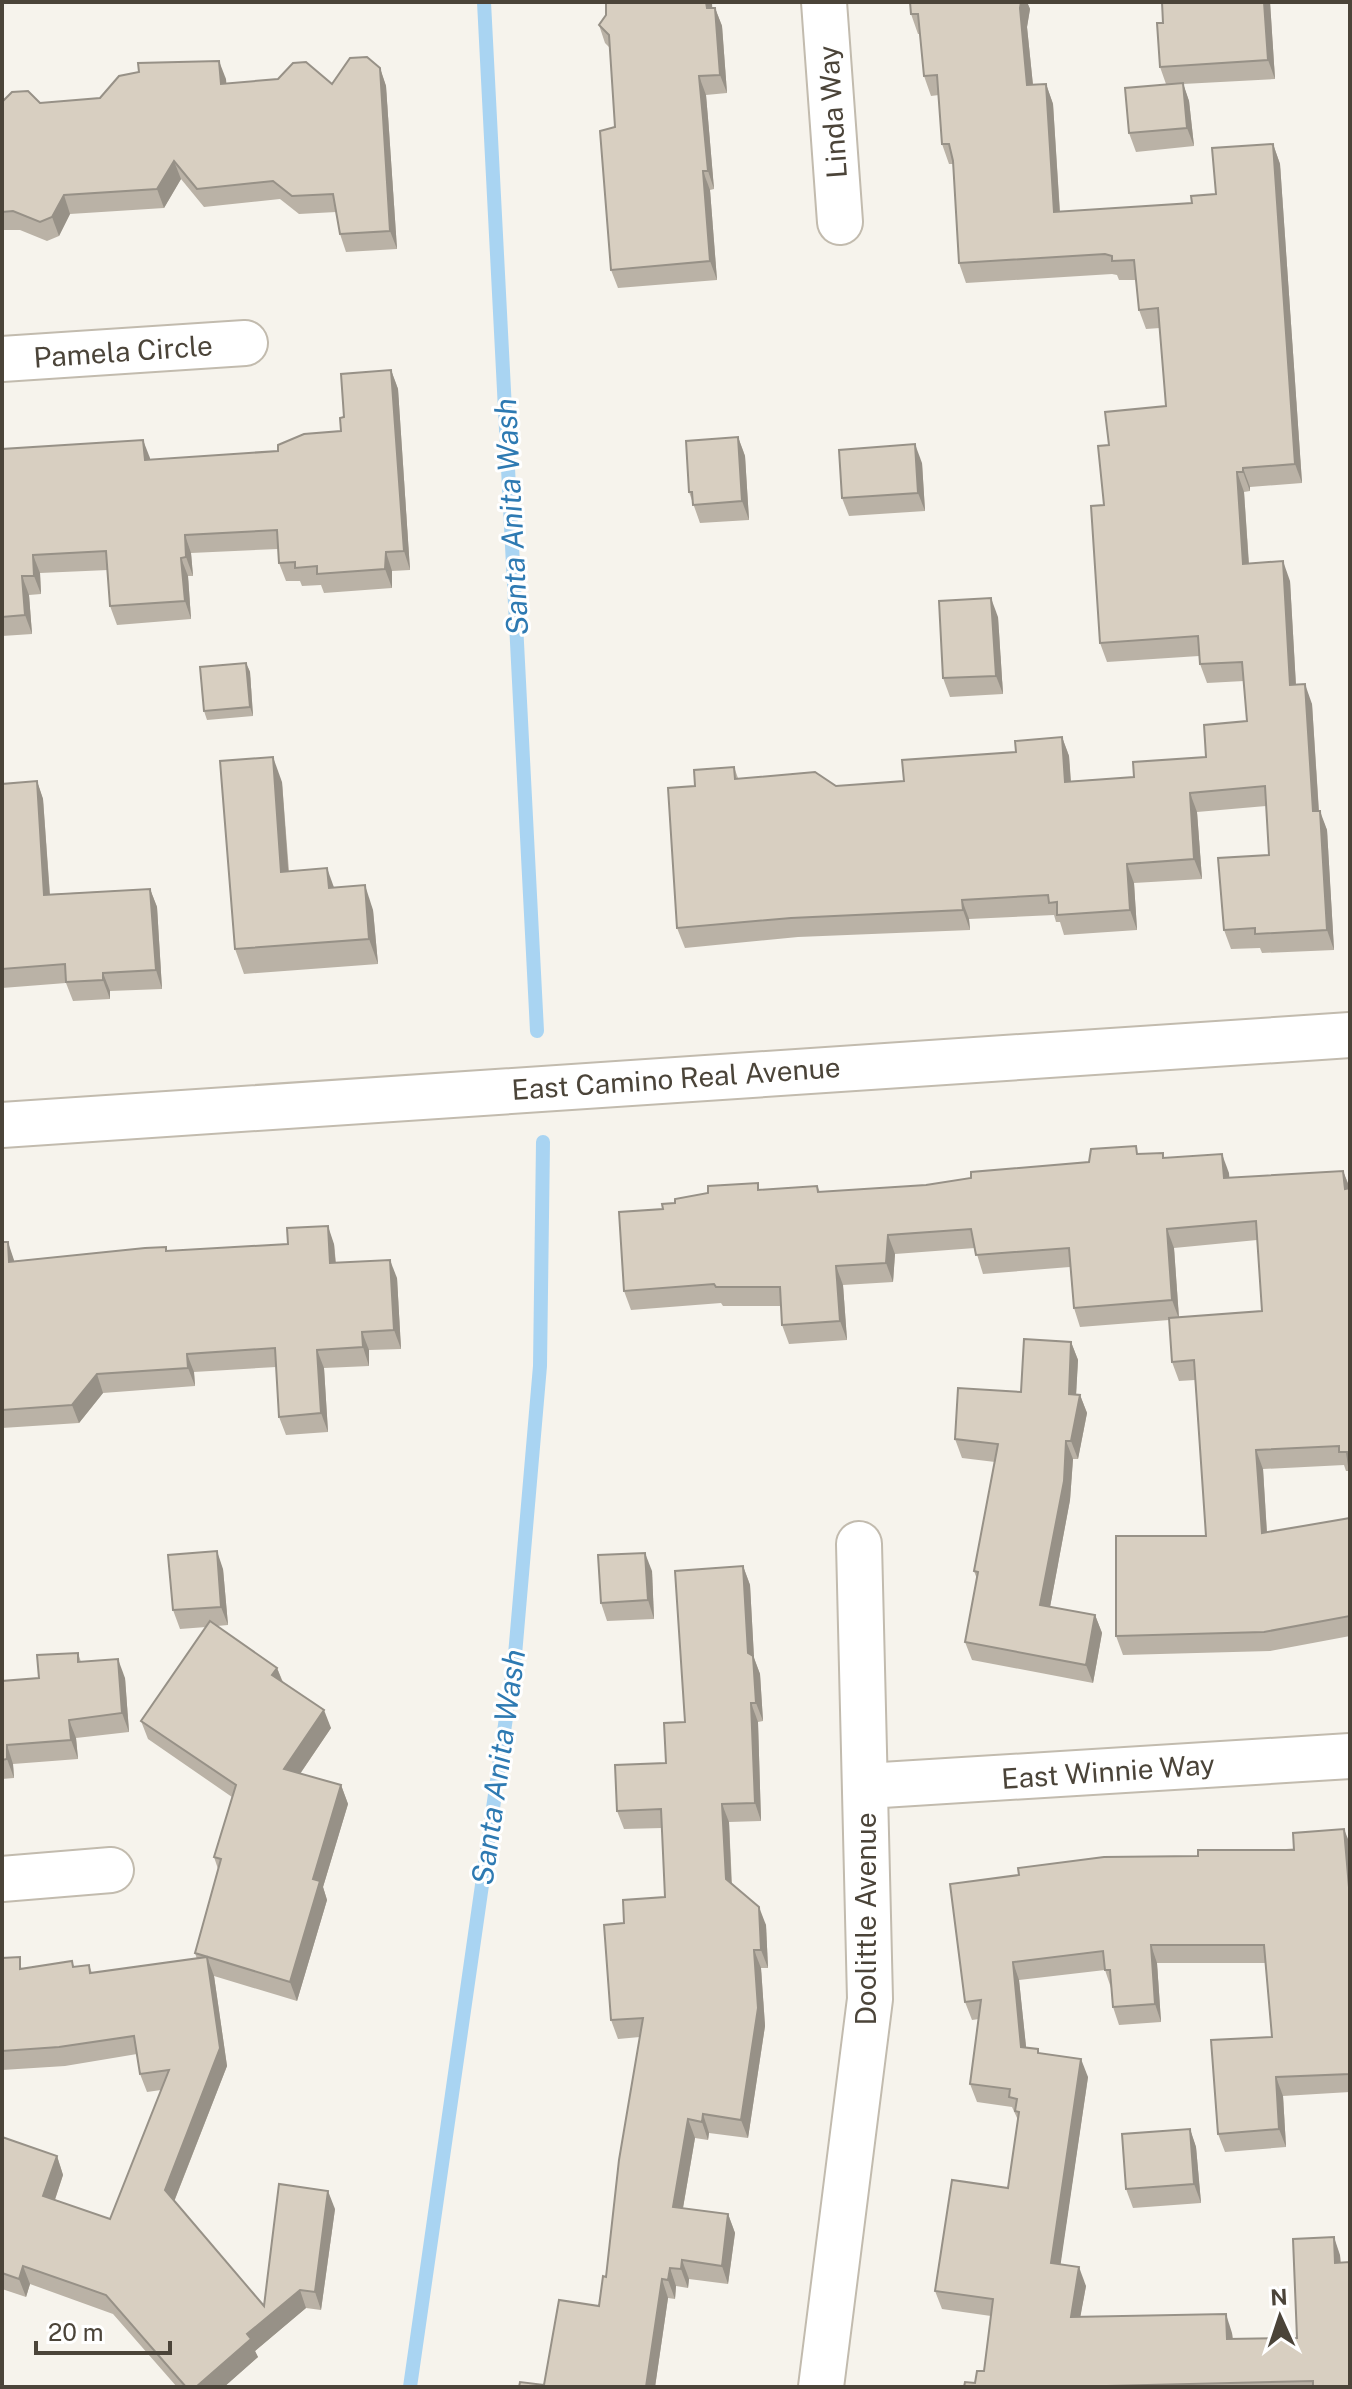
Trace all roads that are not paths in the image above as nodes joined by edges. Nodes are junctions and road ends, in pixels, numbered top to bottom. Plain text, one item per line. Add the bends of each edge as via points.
1 (824, 2) edge
2 (840, 222) dead end
3 (245, 343) dead end
4 (2, 359) edge
5 (1350, 1035) edge
6 (2, 1125) edge
7 (859, 1544) dead end
8 (1350, 1756) edge
9 (866, 1786) junction
10 (111, 1870) dead end
11 (2, 1879) edge
12 (821, 2387) edge

1 - 2 street, Linda Way
3 - 4 street, Pamela Circle
5 - 6 street, East Camino Real Avenue
7 - 9 street, Doolittle Avenue
8 - 9 street, East Winnie Way
9 - 12 street, Doolittle Avenue via 870,1999
10 - 11 street

